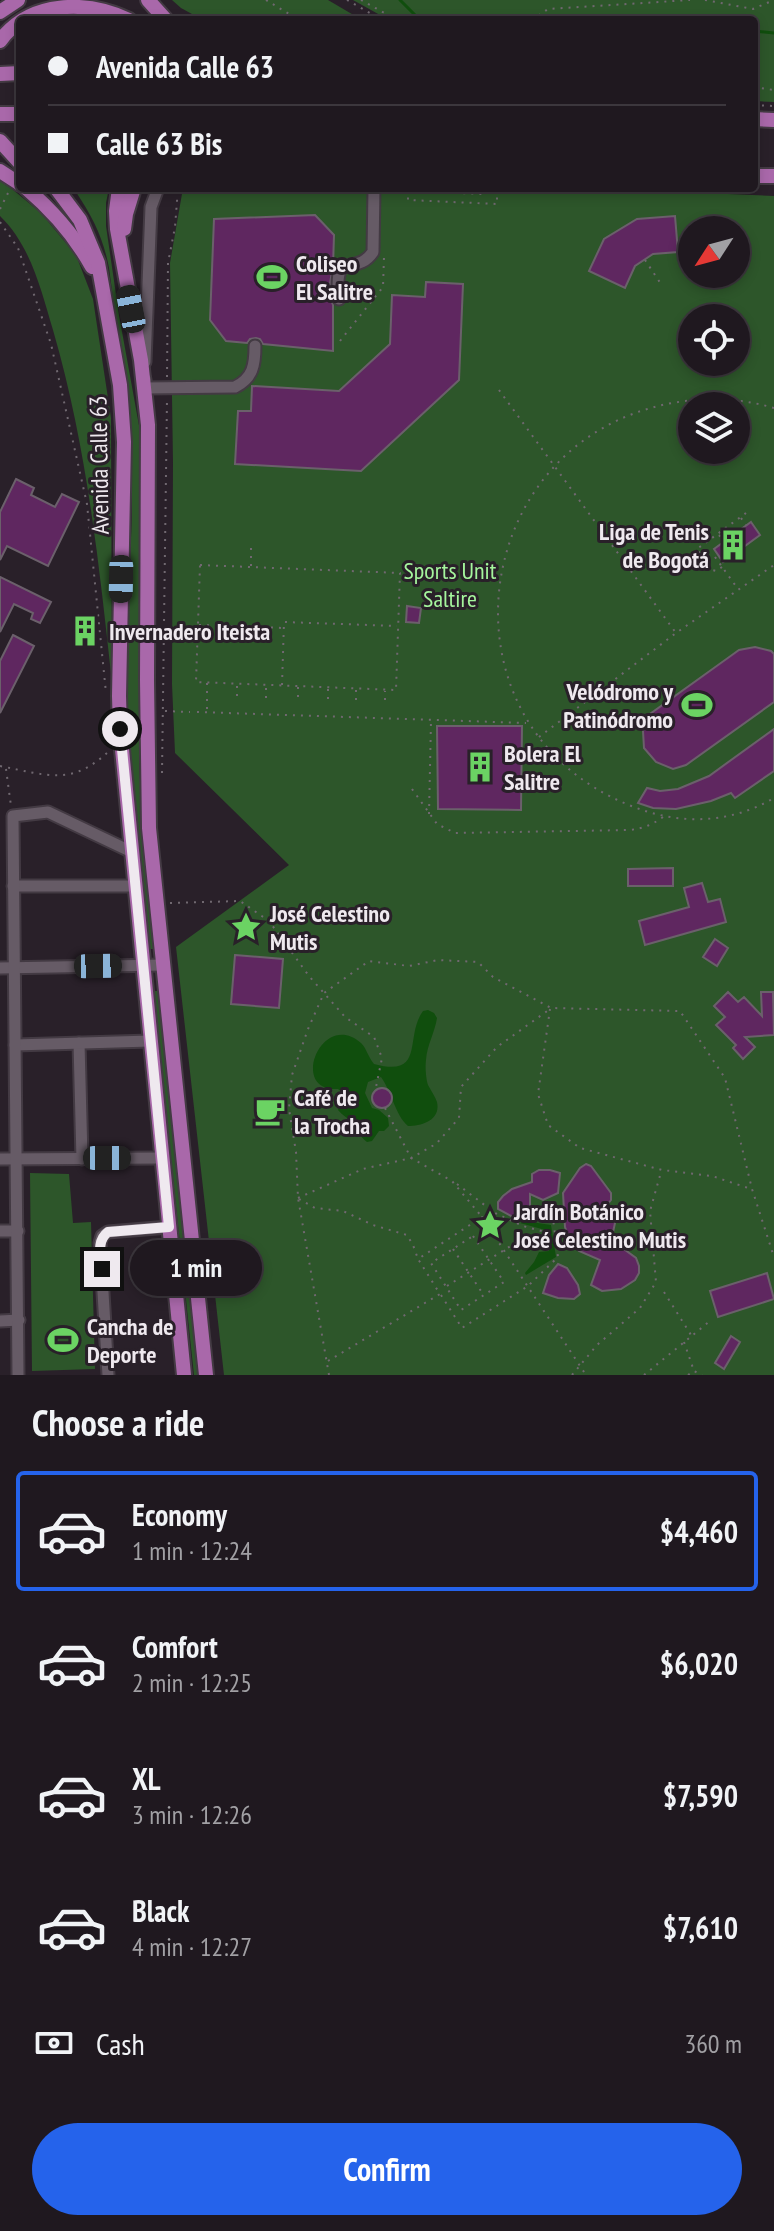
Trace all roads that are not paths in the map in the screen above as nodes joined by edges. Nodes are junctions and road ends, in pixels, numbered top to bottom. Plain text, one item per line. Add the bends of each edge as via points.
1 (18, 0) edge
2 (148, 0) edge
3 (43, 4) edge
4 (0, 12) edge
5 (24, 16) edge
6 (123, 16) edge
7 (162, 16) edge
8 (0, 141) edge
9 (16, 159) edge
10 (0, 171) edge
11 (16, 184) edge
12 (27, 192) edge
13 (59, 192) edge
14 (118, 192) edge
15 (133, 192) edge
16 (157, 192) edge
17 (374, 192) edge
18 (121, 254) junction
19 (104, 290) junction
20 (339, 299) dead end
21 (255, 346) dead end
22 (144, 388) junction
23 (132, 852) junction
24 (13, 886) junction
25 (135, 886) junction
26 (143, 965) junction
27 (163, 965) junction
28 (13, 967) junction
29 (0, 968) edge
30 (150, 1041) junction
31 (79, 1043) junction
32 (15, 1045) junction
33 (162, 1158) junction
34 (0, 1159) edge
35 (17, 1159) junction
36 (82, 1159) junction
37 (169, 1227) junction
38 (0, 1231) edge
39 (18, 1231) junction
40 (19, 1320) junction
41 (0, 1321) edge
42 (18, 1375) edge
43 (108, 1375) edge
44 (184, 1375) edge
45 (206, 1375) edge

1 - 4 main road
2 - 7 main road
3 - 5 main road
3 - 6 main road via 81,1
8 - 9 main road
10 - 11 main road
12 - 19 main road via 73,236
13 - 19 main road, Avenida Calle 63 via 86,231
14 - 18 main road, Avenida Calle 63
15 - 18 main road
16 - 22 street via 151,207
17 - 20 street via 373,252 340,271
18 - 22 main road, Avenida Calle 63
19 - 23 main road, Avenida Calle 63 via 124,421 119,696
21 - 22 street via 249,376 230,388
22 - 27 main road, Avenida Calle 63 via 149,439 149,828
23 - 24 street via 48,812 13,816
23 - 25 main road, Avenida Calle 63
24 - 25 street
24 - 28 street
25 - 26 main road, Avenida Calle 63
26 - 27 street
26 - 28 street
26 - 30 main road, Avenida Calle 63
27 - 45 main road, Avenida Calle 63
28 - 29 street
28 - 32 street
30 - 31 street
30 - 33 main road, Avenida Calle 63
31 - 32 street
31 - 36 street
32 - 35 street
33 - 36 street
33 - 37 main road, Avenida Calle 63
34 - 35 street
35 - 36 street
35 - 39 street
37 - 43 street via 102,1236
37 - 44 main road, Avenida Calle 63
38 - 39 street
39 - 40 street
40 - 41 street
40 - 42 street

